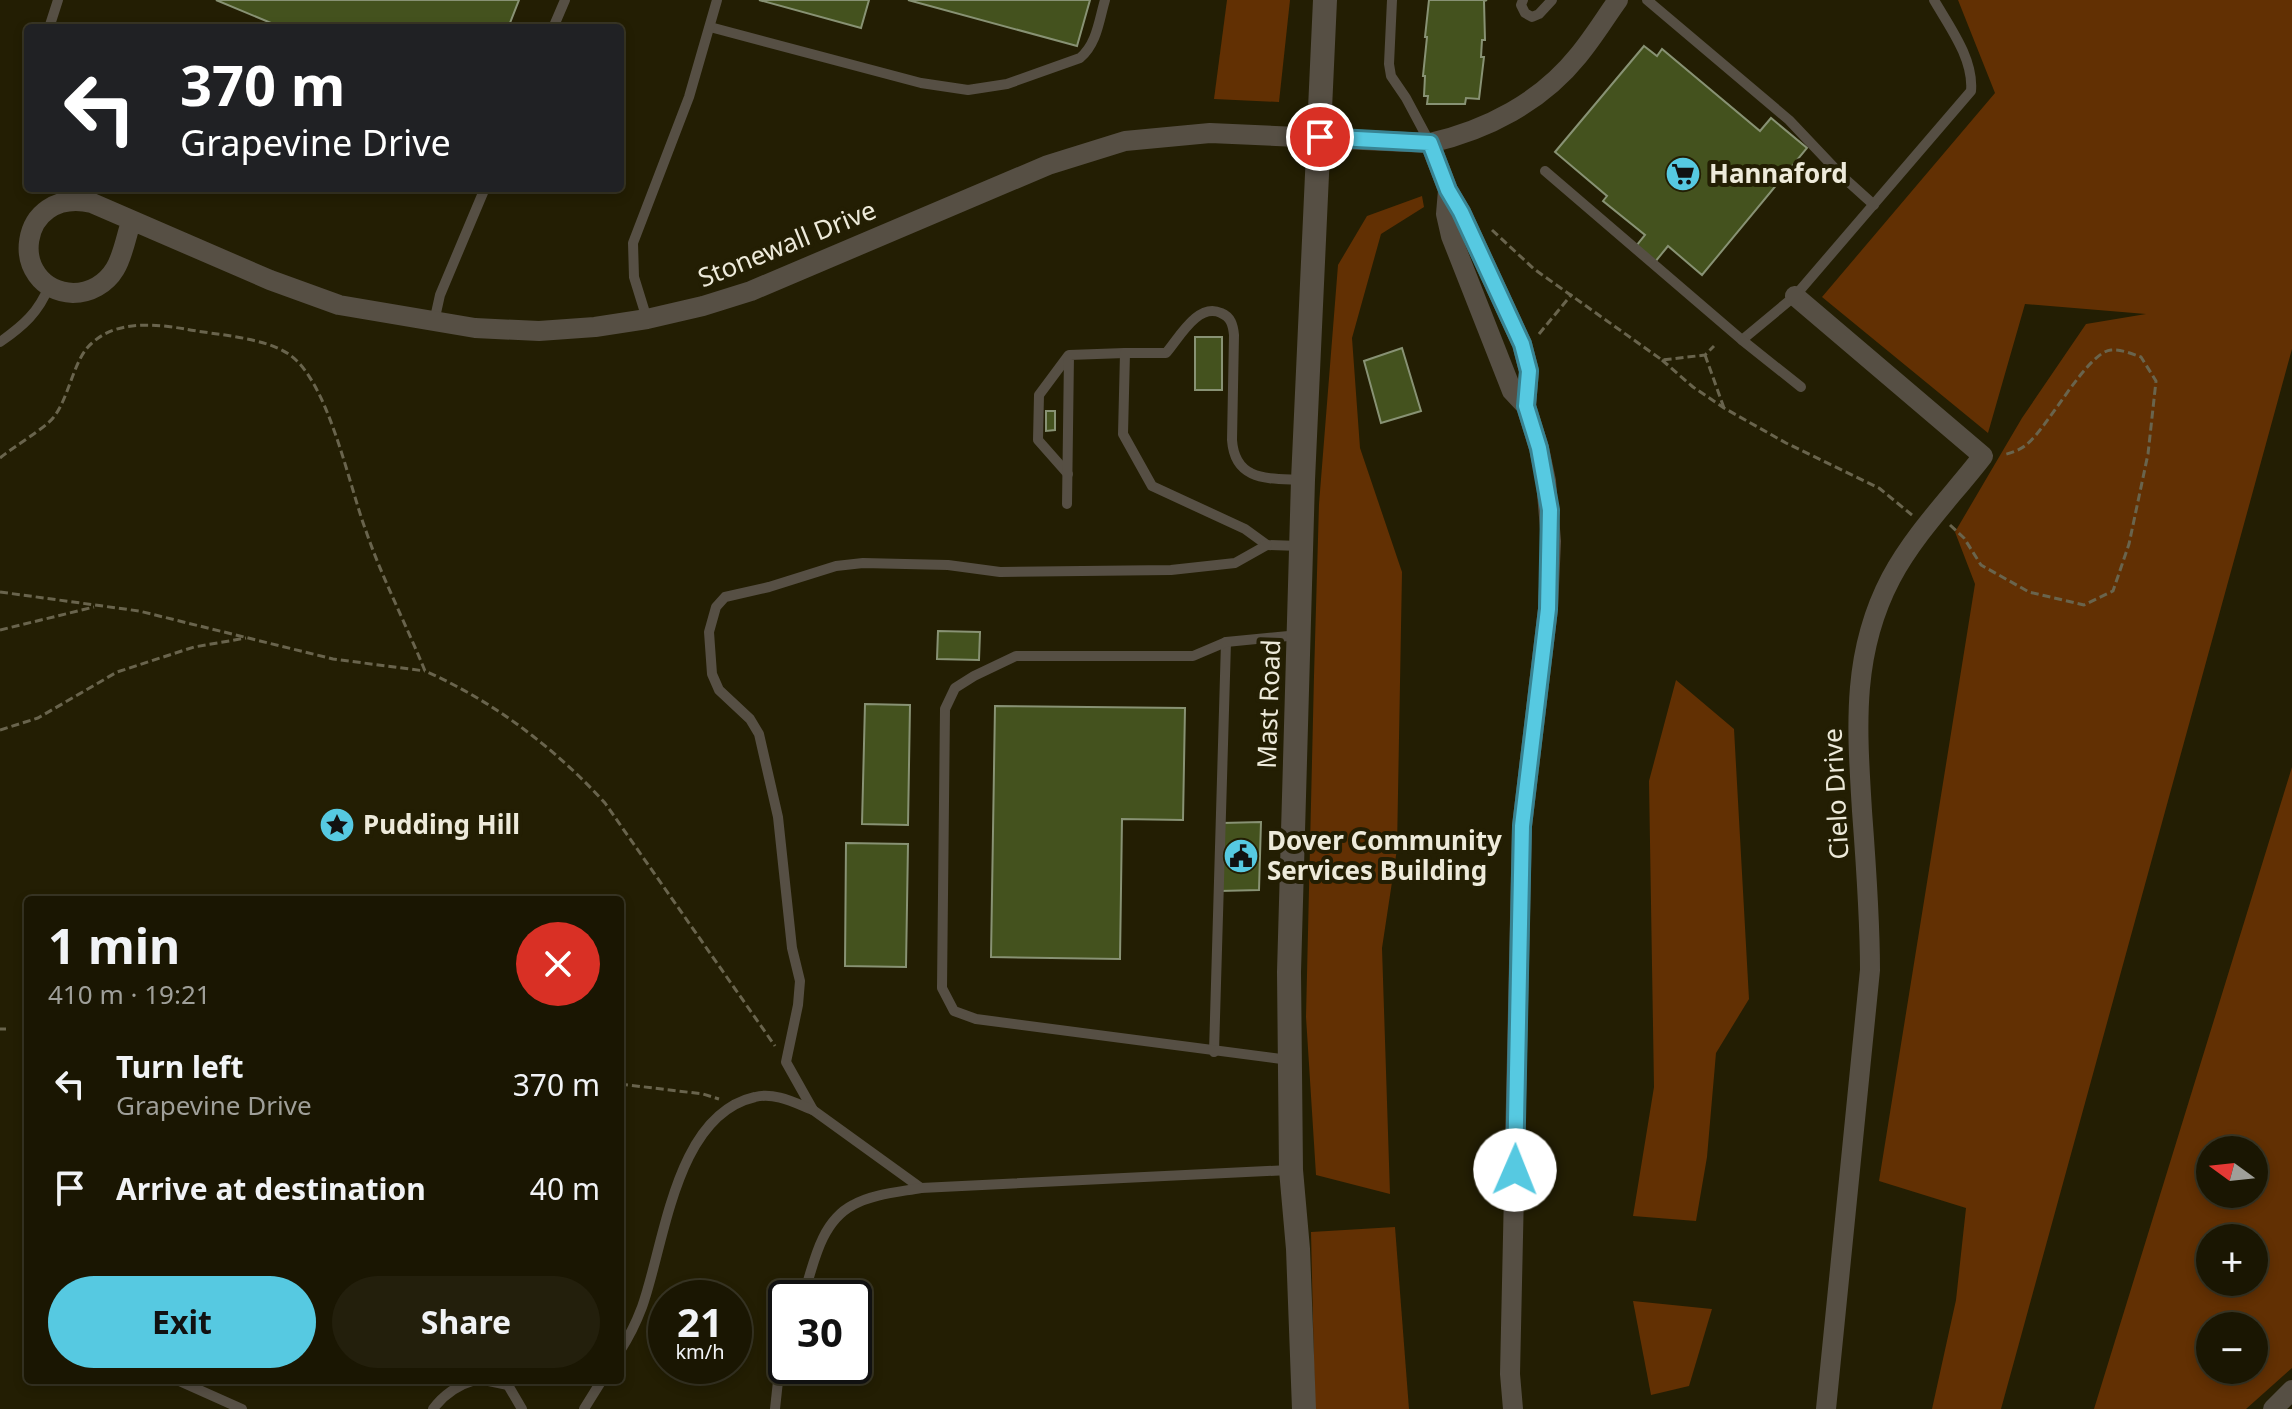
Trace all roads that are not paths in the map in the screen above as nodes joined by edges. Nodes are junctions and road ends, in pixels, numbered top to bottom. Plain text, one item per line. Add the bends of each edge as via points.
1 (58, 0) edge
2 (565, 0) edge
3 (717, 0) edge
4 (1105, 0) edge
5 (1325, 0) edge
6 (1392, 0) edge
7 (1523, 0) edge
8 (1552, 0) edge
9 (1618, 0) edge
10 (1647, 0) edge
11 (1934, 0) edge
12 (50, 24) edge
13 (555, 24) edge
14 (710, 27) junction
15 (1320, 137) junction
16 (1430, 143) junction
17 (1545, 171) dead end
18 (483, 192) edge
19 (70, 194) edge
20 (1874, 205) junction
21 (131, 222) junction
22 (49, 286) junction
23 (1795, 296) junction
24 (647, 319) junction
25 (434, 322) junction
26 (1742, 340) junction
27 (0, 342) edge
28 (1125, 353) junction
29 (1069, 355) junction
30 (1801, 387) dead end
31 (1068, 474) junction
32 (1303, 480) junction
33 (1067, 504) dead end
34 (1267, 545) junction
35 (1300, 546) junction
36 (1299, 635) junction
37 (1226, 642) junction
38 (1214, 1052) junction
39 (1289, 1060) junction
40 (813, 1110) junction
41 (1291, 1170) junction
42 (921, 1188) junction
43 (809, 1280) edge
44 (624, 1344) edge
45 (186, 1384) edge
46 (461, 1384) edge
47 (508, 1384) edge
48 (600, 1384) edge
49 (778, 1384) edge
50 (2292, 1390) edge
51 (242, 1409) edge
52 (433, 1409) edge
53 (522, 1409) edge
54 (584, 1409) edge
55 (775, 1409) edge
56 (1304, 1409) edge
57 (1513, 1409) edge
58 (1826, 1409) edge
59 (2273, 1409) edge

1 - 12 lane
2 - 13 lane
3 - 14 lane
4 - 14 lane via 1095,37 1080,58 1007,84 968,90 921,83
5 - 15 street, Mast Road
6 - 16 lane via 1391,76
7 - 8 lane via 1525,13 1532,17
9 - 16 street via 1551,85 1513,112
10 - 20 lane via 1789,120
11 - 20 lane via 1968,65 1971,91
14 - 24 lane via 633,243 634,277
15 - 16 street, Stonewall Drive
15 - 24 street, Stonewall Drive via 1172,135 1087,151 751,291
15 - 32 street, Mast Road
16 - 57 street via 1448,190 1451,236 1512,391 1526,406 1539,448 1551,541 1521,863
17 - 26 lane
18 - 25 lane
19 - 21 street, Stonewall Drive
19 - 22 street, Stonewall Drive via 49,207 31,231 30,262
20 - 23 lane
21 - 22 street via 107,280 79,293
21 - 25 street, Stonewall Drive via 339,305
22 - 27 lane via 35,313
23 - 26 lane
23 - 58 street, Cielo Drive via 1983,456 1893,575 1862,659 1858,734 1869,983
24 - 25 street, Stonewall Drive via 539,331
26 - 30 lane
28 - 29 lane
28 - 32 lane via 1166,353 1199,315 1225,315 1234,327 1235,457 1258,477
28 - 34 lane via 1123,434 1152,486 1245,529
29 - 31 lane
29 - 31 lane via 1039,395 1038,440
31 - 33 lane
32 - 35 street, Mast Road
34 - 35 lane
34 - 40 lane via 1235,563 1171,570 1000,572 948,565 836,566 725,597 716,607 709,632 712,674 719,690 750,719 766,754 800,981 786,1062
35 - 36 street, Mast Road
36 - 37 lane
36 - 39 street, Mast Road
37 - 38 lane
37 - 38 lane via 1193,656 1016,656 955,688 945,709 942,988 954,1011 976,1019
38 - 39 lane
39 - 41 street, Mast Road
40 - 42 lane
40 - 44 lane via 757,1096 717,1116 704,1130 672,1200 643,1305
41 - 42 lane
41 - 56 street, Mast Road
42 - 43 lane via 852,1205 822,1239
45 - 51 lane
46 - 52 lane
47 - 53 lane
48 - 54 lane
49 - 55 lane
50 - 59 street

